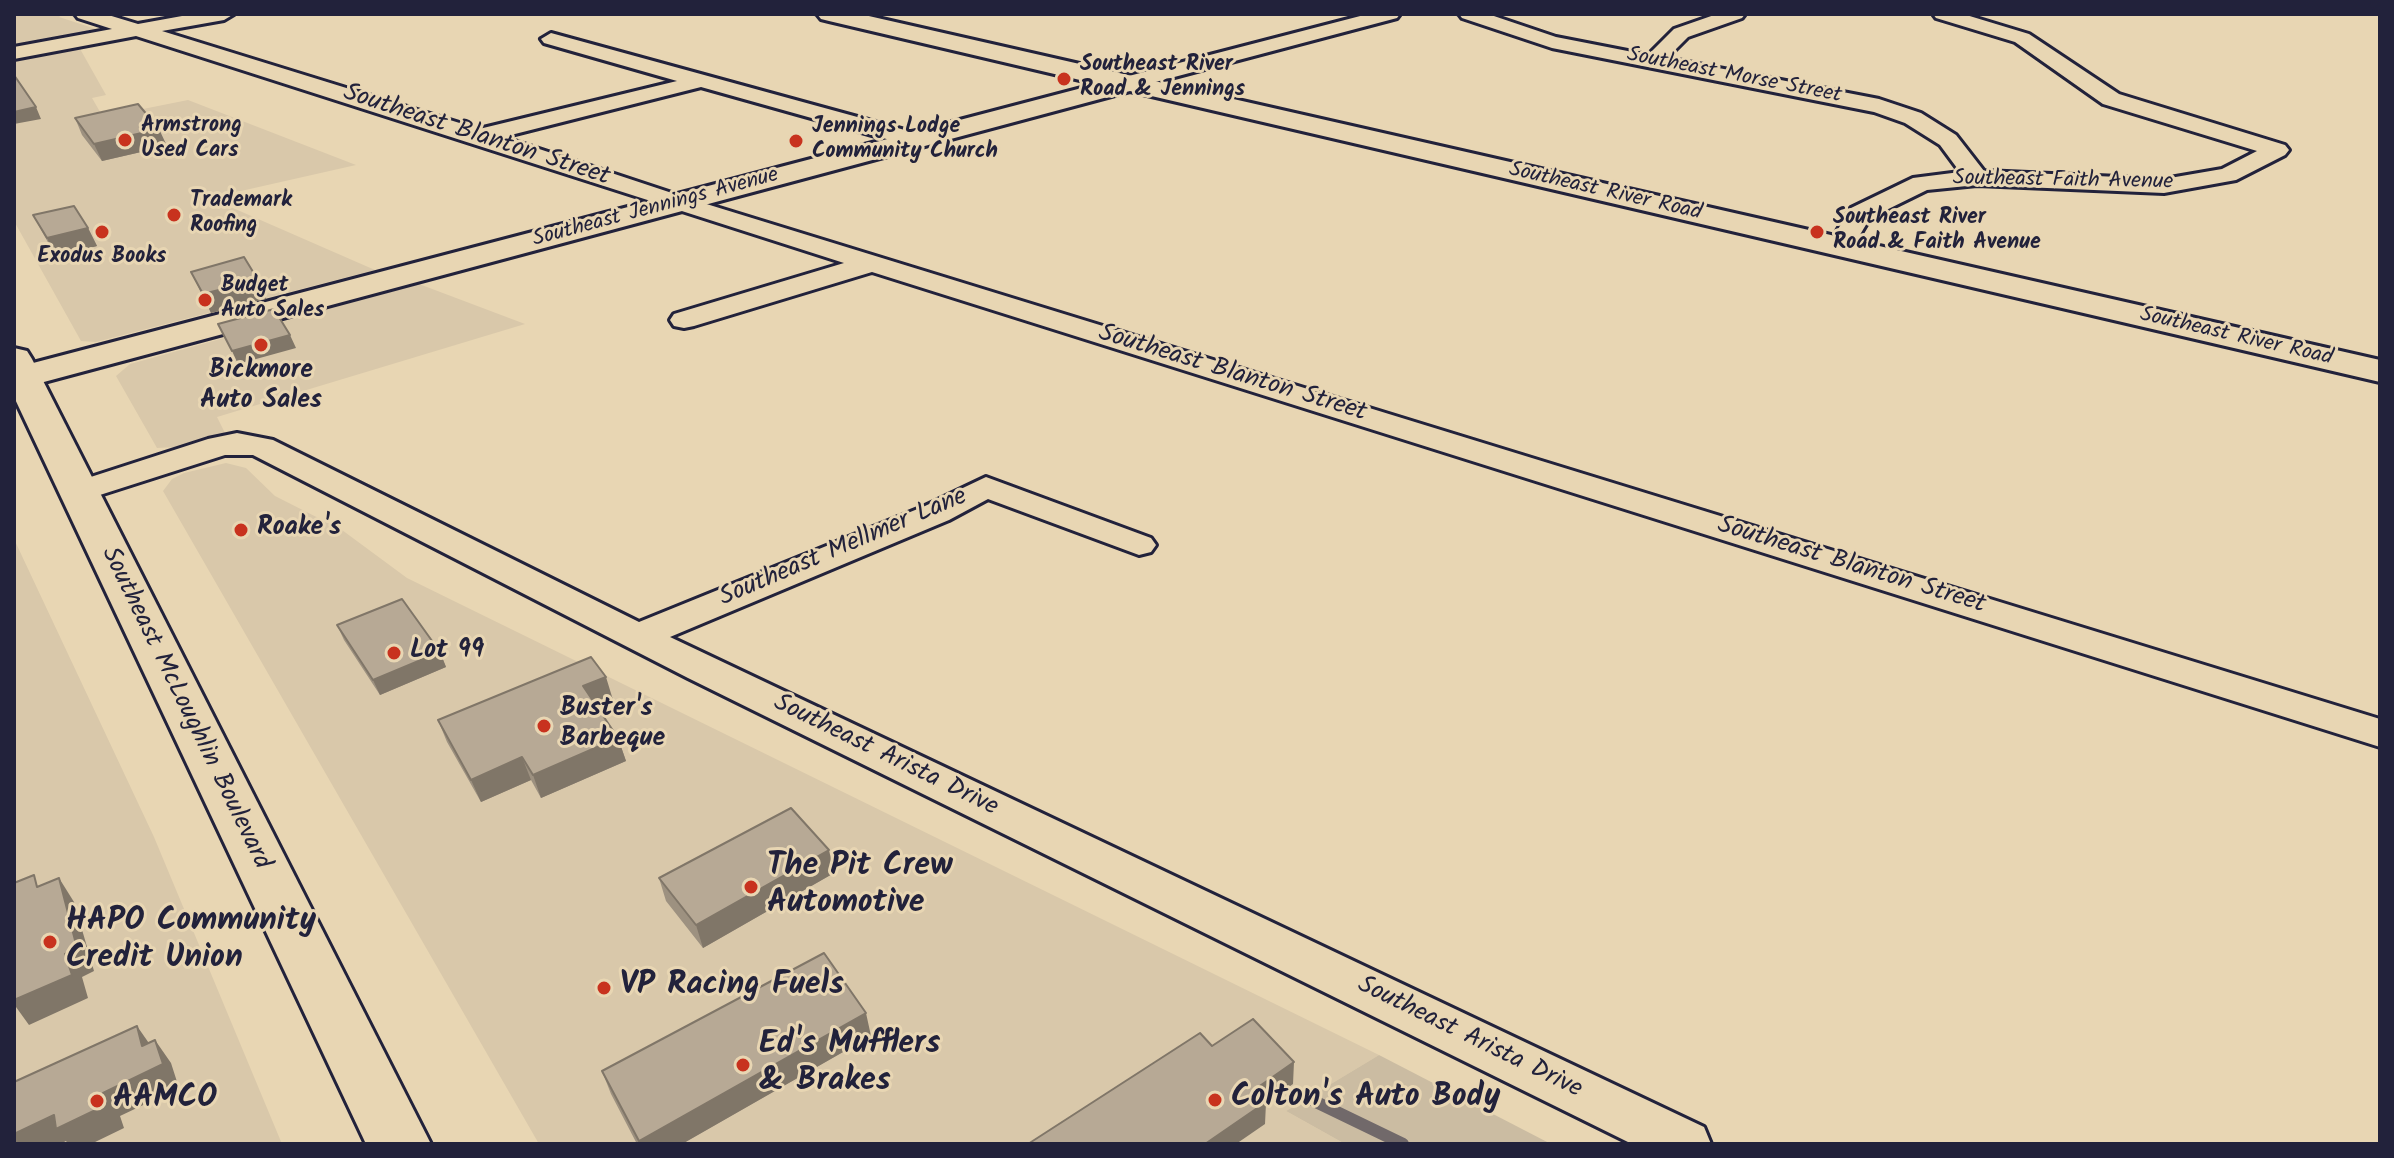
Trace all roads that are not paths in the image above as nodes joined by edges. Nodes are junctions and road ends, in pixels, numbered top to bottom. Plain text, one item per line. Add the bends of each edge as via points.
1 (85, 14) edge
2 (224, 14) edge
3 (829, 14) edge
4 (1337, 14) edge
5 (1390, 14) edge
6 (1469, 14) edge
7 (1735, 14) edge
8 (1943, 14) edge
9 (1358, 22) junction
10 (136, 30) junction
11 (551, 39) dead end
12 (14, 53) edge
13 (1653, 61) junction
14 (703, 80) junction
15 (1129, 83) junction
16 (478, 136) junction
17 (915, 140) junction
18 (1977, 178) junction
19 (678, 203) junction
20 (1840, 247) junction
21 (874, 263) junction
22 (684, 320) dead end
23 (2380, 371) edge
24 (17, 372) edge
25 (78, 492) junction
26 (1139, 545) dead end
27 (639, 636) junction
28 (2380, 733) edge
29 (399, 1144) edge
30 (1685, 1144) edge

1 - 10 street, Southeast Blanton Street
2 - 10 street
3 - 15 street, Southeast River Road
4 - 9 street
5 - 9 street, Southeast Jennings Avenue
6 - 13 street, Southeast Morse Street via 1528,36
7 - 13 street via 1681,33
8 - 18 street, Southeast Faith Avenue via 2022,38 2111,99 2277,150 2228,175 2164,186
9 - 15 street, Southeast Jennings Avenue
10 - 12 street
10 - 16 street, Southeast Blanton Street
11 - 14 street
13 - 18 street, Southeast Morse Street via 1836,96 1913,118 1948,140
14 - 16 street
14 - 17 street
15 - 17 street, Southeast Jennings Avenue
15 - 20 street, Southeast River Road
16 - 19 street, Southeast Blanton Street
17 - 19 street, Southeast Jennings Avenue
18 - 20 street, Southeast Faith Avenue via 1947,179 1900,191 1860,213
19 - 21 street, Southeast Blanton Street
19 - 24 street, Southeast Jennings Avenue
20 - 23 street, Southeast River Road
21 - 22 street
21 - 28 street, Southeast Blanton Street
24 - 25 street, Southeast McLoughlin Boulevard
25 - 27 street, Southeast Arista Drive via 195,452 250,444
25 - 29 street, Southeast McLoughlin Boulevard
26 - 27 street, Southeast Mellmer Lane via 986,487 937,513
27 - 30 street, Southeast Arista Drive

